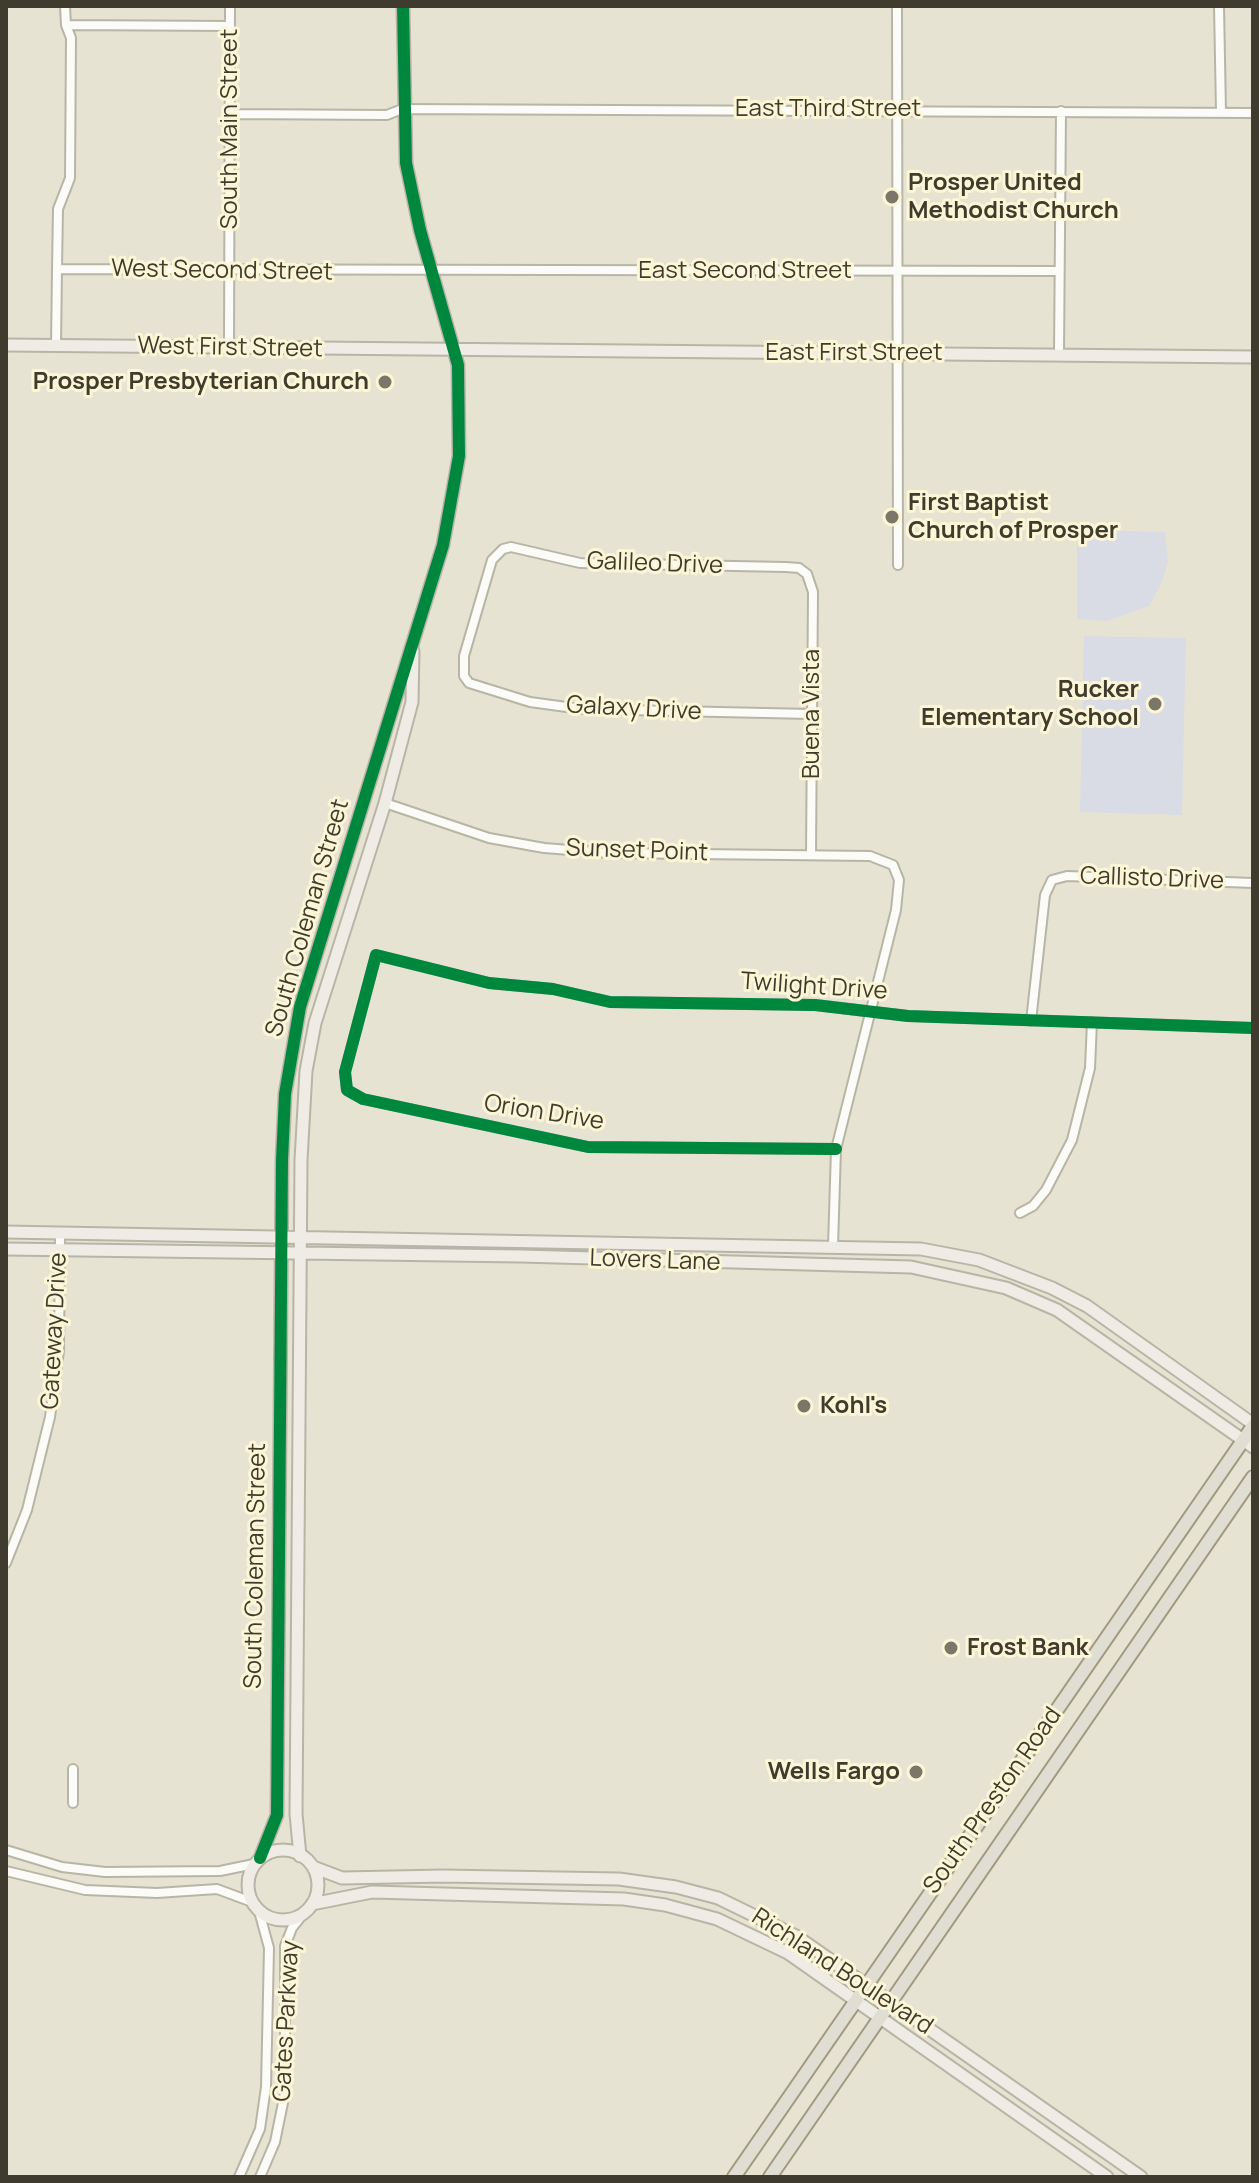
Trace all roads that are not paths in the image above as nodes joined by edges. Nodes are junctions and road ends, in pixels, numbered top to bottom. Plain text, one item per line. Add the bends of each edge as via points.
1 (65, 6) edge
2 (230, 6) edge
3 (403, 6) edge
4 (897, 6) edge
5 (1219, 6) edge
6 (66, 25) junction
7 (230, 26) junction
8 (402, 109) junction
9 (899, 109) junction
10 (1061, 111) junction
11 (1221, 112) junction
12 (1253, 113) edge
13 (231, 114) junction
14 (57, 269) junction
15 (230, 271) junction
16 (897, 271) junction
17 (1057, 271) junction
18 (433, 272) junction
19 (6, 345) edge
20 (56, 346) junction
21 (454, 347) junction
22 (229, 348) junction
23 (899, 353) junction
24 (1059, 353) junction
25 (1253, 357) edge
26 (898, 565) dead end
27 (807, 574) joint
28 (414, 635) junction
29 (464, 676) joint
30 (811, 714) junction
31 (365, 796) junction
32 (385, 803) junction
33 (811, 855) junction
34 (1253, 883) edge
35 (870, 1012) junction
36 (1031, 1021) junction
37 (1092, 1022) junction
38 (1253, 1028) edge
39 (347, 1090) joint
40 (836, 1149) junction
41 (1020, 1213) dead end
42 (6, 1232) edge
43 (60, 1235) junction
44 (283, 1238) junction
45 (303, 1238) junction
46 (521, 1243) junction
47 (833, 1246) junction
48 (6, 1249) edge
49 (60, 1251) junction
50 (283, 1253) junction
51 (303, 1253) junction
52 (521, 1256) junction
53 (832, 1265) junction
54 (1253, 1425) edge
55 (1248, 1444) edge
56 (1253, 1477) edge
57 (279, 1479) junction
58 (300, 1480) junction
59 (279, 1494) junction
60 (300, 1495) junction
61 (6, 1563) edge
62 (276, 1730) junction
63 (297, 1731) junction
64 (275, 1745) junction
65 (297, 1745) junction
66 (73, 1769) dead end
67 (73, 1803) dead end
68 (6, 1850) edge
69 (300, 1856) junction
70 (257, 1861) junction
71 (313, 1867) junction
72 (6, 1871) edge
73 (480, 1877) junction
74 (480, 1896) junction
75 (256, 1906) junction
76 (308, 1908) junction
77 (867, 1985) junction
78 (856, 2001) junction
79 (890, 2001) junction
80 (879, 2017) junction
81 (268, 2020) junction
82 (288, 2020) junction
83 (1072, 2129) junction
84 (1061, 2144) junction
85 (239, 2177) edge
86 (260, 2177) edge
87 (731, 2177) edge
88 (770, 2177) edge
89 (1107, 2177) edge
90 (1141, 2177) edge

1 - 6 street
2 - 7 street, South Main Street
3 - 8 street, South Coleman Street
4 - 9 street
5 - 11 street
6 - 7 street
6 - 14 street via 71,38 70,178 58,209
7 - 13 street, South Main Street
8 - 9 street, East Third Street
8 - 13 street, East Third Street via 387,115
8 - 18 street, South Coleman Street via 409,187
9 - 10 street, East Third Street
9 - 16 street
10 - 11 street, East Third Street
10 - 17 street
11 - 12 street, East Third Street
13 - 15 street, South Main Street
14 - 15 street, West Second Street
14 - 20 street
15 - 18 street, West Second Street
15 - 22 street, South Main Street
16 - 17 street, East Second Street
16 - 18 street, East Second Street
16 - 23 street
17 - 24 street
18 - 21 street, South Coleman Street
19 - 20 street, West First Street
20 - 22 street, West First Street
21 - 22 street, West First Street
21 - 23 street, East First Street
21 - 28 street, South Coleman Street via 459,456 443,545
23 - 24 street, East First Street
23 - 26 street
24 - 25 street, East First Street
27 - 29 street, Galileo Drive via 786,567 580,563 503,549 492,560 464,656
27 - 30 street, Buena Vista via 813,592
28 - 31 street, South Coleman Street
28 - 32 street, South Coleman Street via 412,702
29 - 30 street, Galaxy Drive via 469,683 506,695 581,709
30 - 33 street, Buena Vista
31 - 32 street
31 - 44 street, South Coleman Street via 300,1007 285,1094
32 - 33 street, Sunset Point via 489,838 544,848
32 - 45 street, South Coleman Street via 315,1023 306,1071 301,1160
33 - 35 street, Sunset Point via 870,856 893,865 899,880
34 - 36 street, Callisto Drive via 1067,876 1052,880 1045,895
35 - 36 street, Twilight Drive
35 - 39 street, Twilight Drive via 815,1005 610,1002 553,989 489,983 376,955 345,1072
35 - 40 street
36 - 37 street, Twilight Drive
37 - 38 street, Twilight Drive
37 - 41 street via 1090,1068 1072,1140 1046,1190
39 - 40 street, Orion Drive via 433,1117 588,1147
40 - 47 street
42 - 43 street, Lovers Lane
43 - 44 street, Lovers Lane
43 - 49 street, Gateway Drive
44 - 45 street, Lovers Lane
44 - 50 street, South Coleman Street
45 - 46 street, Lovers Lane
45 - 51 street, South Coleman Street
46 - 47 street, Lovers Lane
46 - 52 street
47 - 53 street
47 - 54 street, Lovers Lane via 921,1249 979,1260 1052,1288 1087,1306
48 - 49 street, Lovers Lane
49 - 50 street, Lovers Lane
49 - 61 street, Gateway Drive via 59,1351 50,1417 27,1510
50 - 51 street, Lovers Lane
50 - 57 street, South Coleman Street
51 - 52 street, Lovers Lane
51 - 58 street, South Coleman Street
52 - 53 street, Lovers Lane
53 - 55 street, Lovers Lane via 911,1267 1019,1293 1057,1310
54 - 55 main road, South Preston Road
55 - 77 main road, South Preston Road
56 - 79 main road, South Preston Road
57 - 58 street
57 - 59 street, South Coleman Street
58 - 60 street, South Coleman Street
59 - 60 street
59 - 62 street, South Coleman Street
60 - 63 street, South Coleman Street
62 - 63 street
62 - 64 street, South Coleman Street
63 - 65 street, South Coleman Street
64 - 65 street
64 - 70 street, South Coleman Street via 277,1815
65 - 69 street, South Coleman Street
66 - 67 street
68 - 70 street via 62,1867 105,1872 220,1871
69 - 70 street via 282,1850
69 - 71 street
70 - 75 street via 248,1878
71 - 73 street, Richland Boulevard via 342,1878
71 - 76 street via 318,1886
72 - 75 street via 85,1890 217,1889
73 - 74 street
73 - 77 street, Richland Boulevard via 619,1879 701,1892 775,1924
74 - 76 street, Richland Boulevard via 372,1892
74 - 78 street, Richland Boulevard via 624,1899 693,1911 760,1938
75 - 76 street via 281,1920
75 - 81 street, Gates Parkway via 269,1948
76 - 82 street, Gates Parkway via 285,1946
77 - 78 main road, South Preston Road
77 - 79 street, Richland Boulevard
78 - 80 street, Richland Boulevard
78 - 87 main road, South Preston Road
79 - 80 main road, South Preston Road
79 - 83 street, Richland Boulevard
80 - 84 street, Richland Boulevard
80 - 88 main road, South Preston Road
81 - 82 street
81 - 85 street, Gates Parkway via 260,2129
82 - 86 street, Gates Parkway via 281,2119
83 - 84 street
83 - 90 street, Richland Boulevard
84 - 89 street, Richland Boulevard

